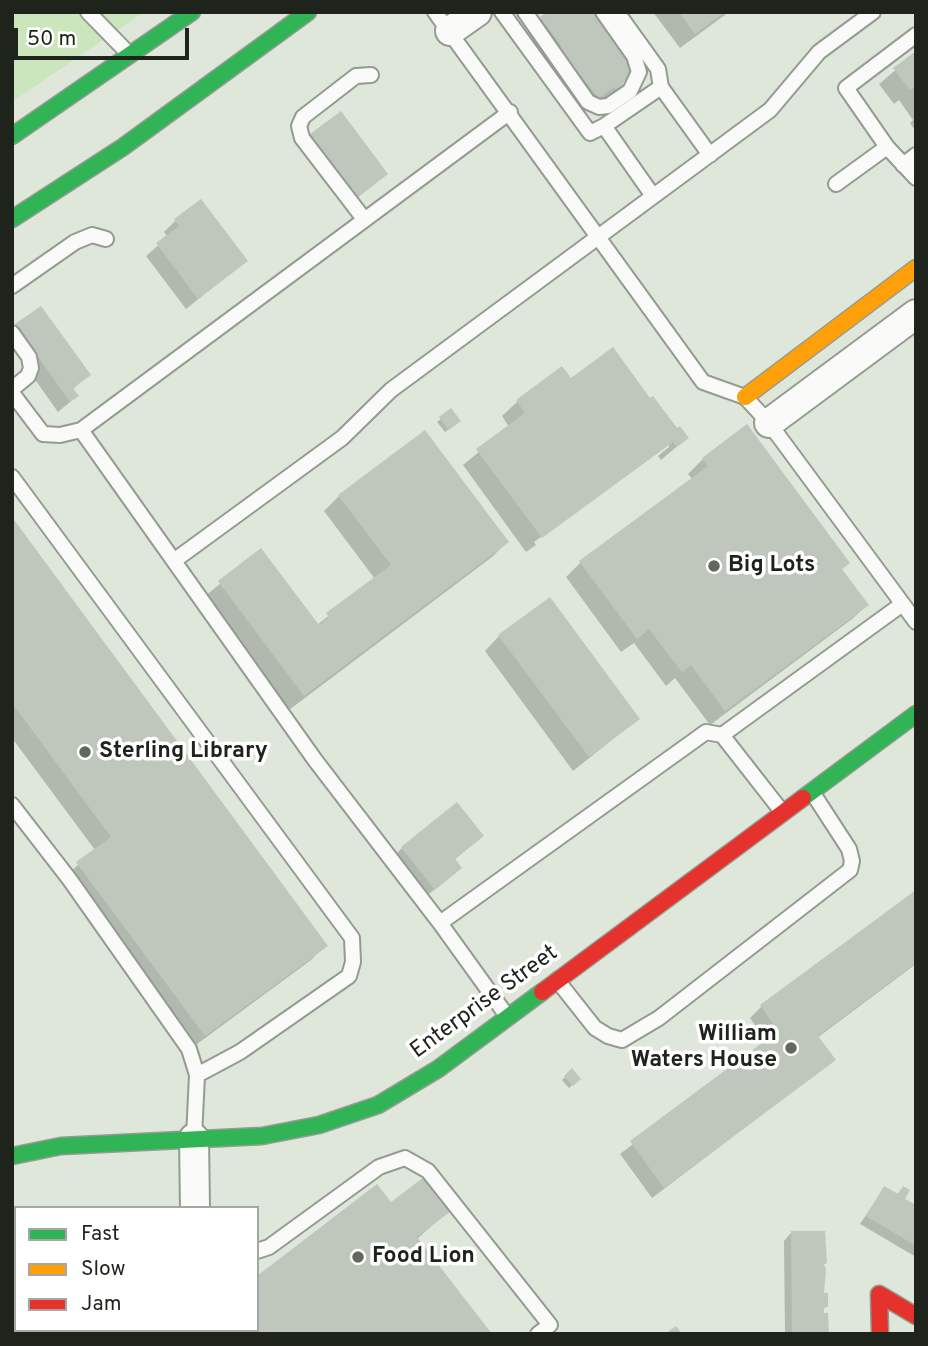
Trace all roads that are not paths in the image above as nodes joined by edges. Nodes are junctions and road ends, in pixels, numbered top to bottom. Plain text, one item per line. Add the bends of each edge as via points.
1 (88, 12) edge
2 (192, 12) edge
3 (308, 12) edge
4 (477, 12) edge
5 (502, 12) edge
6 (525, 12) edge
7 (603, 12) edge
8 (617, 12) edge
9 (873, 12) edge
10 (443, 21) edge
11 (916, 34) edge
12 (130, 55) junction
13 (370, 75) dead end
14 (661, 88) junction
15 (510, 112) junction
16 (604, 126) junction
17 (12, 136) edge
18 (887, 147) junction
19 (710, 155) junction
20 (916, 155) edge
21 (911, 171) edge
22 (836, 184) dead end
23 (653, 196) junction
24 (12, 219) edge
25 (363, 219) junction
26 (598, 235) junction
27 (106, 239) dead end
28 (916, 268) edge
29 (12, 286) edge
30 (916, 314) edge
31 (12, 333) edge
32 (12, 391) edge
33 (745, 397) junction
34 (769, 423) junction
35 (81, 430) junction
36 (12, 477) edge
37 (175, 561) junction
38 (901, 605) junction
39 (916, 622) edge
40 (916, 713) edge
41 (722, 735) junction
42 (813, 792) junction
43 (12, 806) edge
44 (784, 814) junction
45 (440, 923) junction
46 (556, 979) junction
47 (507, 1017) junction
48 (197, 1076) junction
49 (194, 1138) junction
50 (12, 1156) edge
51 (195, 1206) edge
52 (259, 1250) edge
53 (916, 1316) edge
54 (538, 1334) edge
55 (880, 1334) edge

1 - 12 lane
2 - 12 street
3 - 24 street via 123,147
4 - 10 street
5 - 16 lane via 590,133
6 - 7 lane via 589,102 599,107 630,91 639,72 634,56
8 - 14 lane via 658,69
9 - 19 lane via 819,52 770,110
10 - 15 lane
11 - 18 lane via 846,88
12 - 17 street
13 - 25 lane via 356,76 303,117 299,126 302,138
14 - 16 lane
14 - 19 lane
15 - 25 lane
15 - 26 lane
16 - 23 lane
18 - 21 lane
18 - 22 lane
19 - 23 lane
20 - 21 lane
23 - 26 lane
25 - 35 lane
26 - 33 lane via 703,382
26 - 37 lane via 391,390 342,438
27 - 29 lane via 93,235 75,242
28 - 33 street
30 - 34 street
31 - 32 lane via 31,368
32 - 35 lane via 43,434
33 - 34 lane
34 - 38 lane
35 - 37 lane
36 - 48 lane via 352,938 349,975 240,1052
37 - 45 lane via 315,760
38 - 39 lane
38 - 41 lane
40 - 42 street, Enterprise Street
41 - 44 lane
41 - 45 lane via 706,732
42 - 44 street, Enterprise Street
42 - 46 lane via 849,849 850,870 659,1018 622,1041 608,1036 594,1028
43 - 48 lane via 174,1024 189,1049
44 - 46 street, Enterprise Street
45 - 47 lane
46 - 47 street, Enterprise Street
47 - 49 street, Enterprise Street via 438,1069 378,1105 319,1125 262,1136
48 - 49 lane
49 - 50 street, Enterprise Street via 61,1146
49 - 51 street
52 - 54 lane via 379,1167 405,1158 428,1171 550,1325
53 - 55 street via 879,1294

